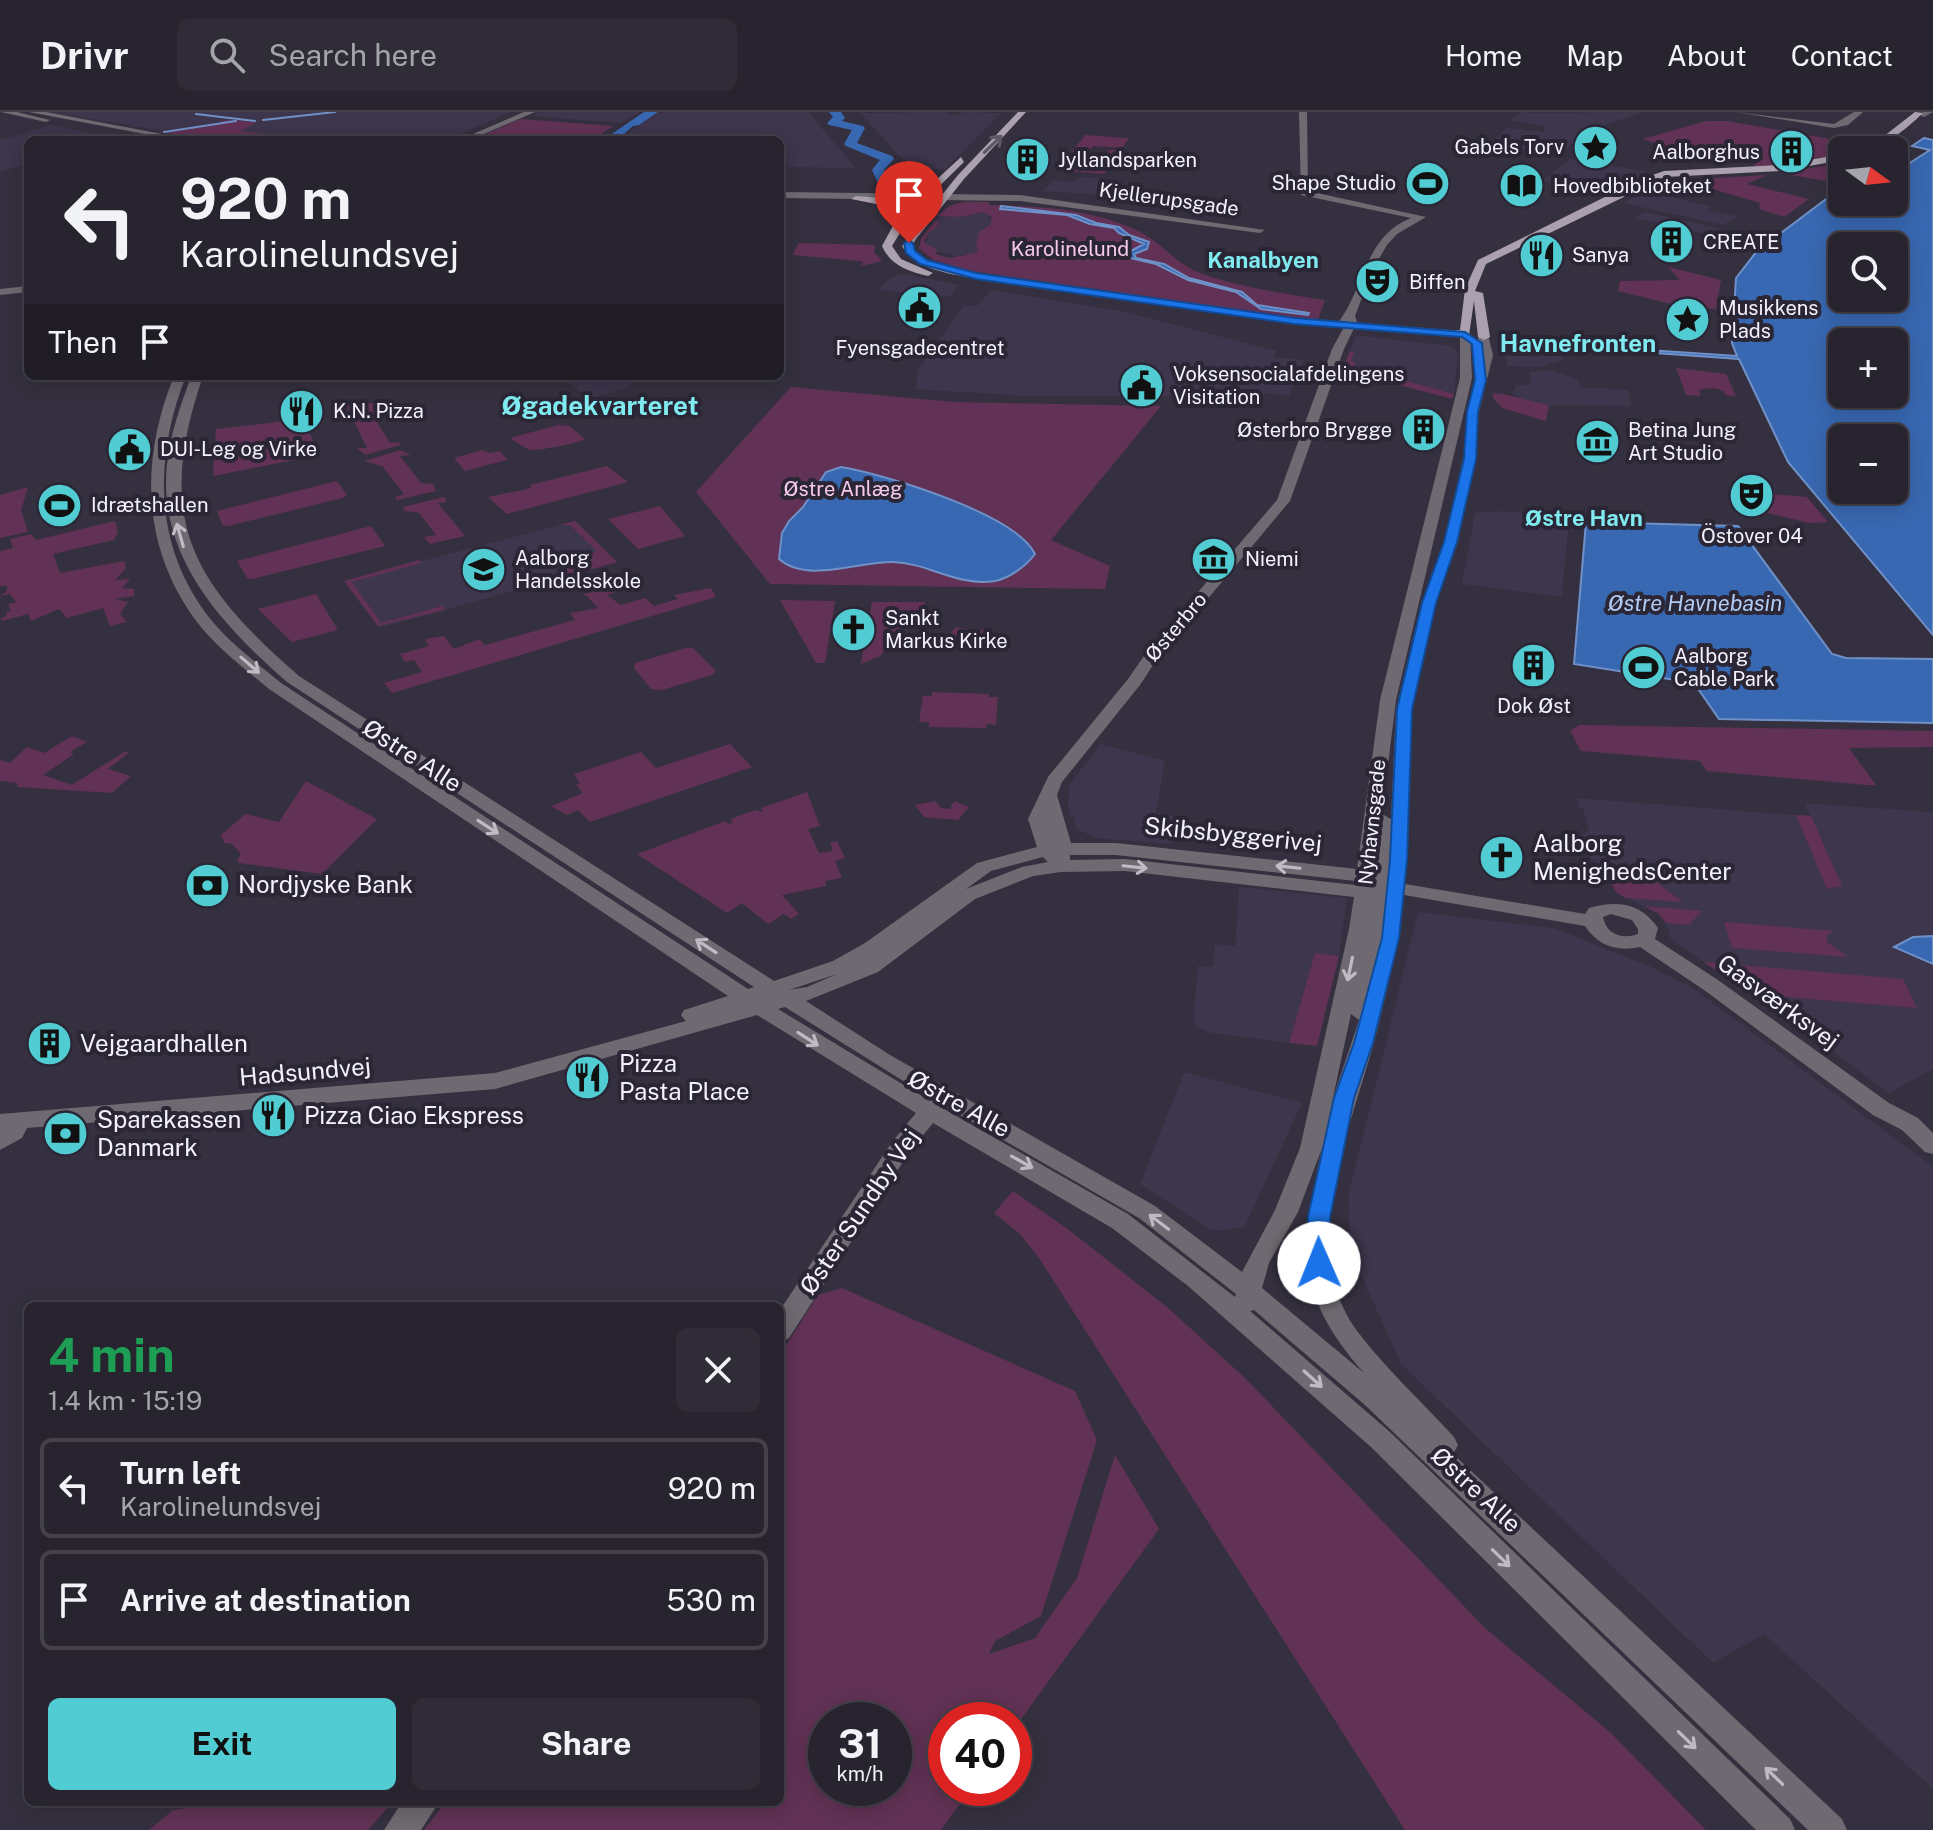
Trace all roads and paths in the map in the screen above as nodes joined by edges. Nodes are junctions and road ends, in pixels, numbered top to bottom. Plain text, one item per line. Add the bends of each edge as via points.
1 (5, 112) edge
2 (33, 112) edge
3 (519, 112) edge
4 (531, 112) edge
5 (1008, 112) edge
6 (1022, 112) edge
7 (1303, 112) edge
8 (1740, 112) edge
9 (1859, 112) edge
10 (1904, 113) edge
11 (1920, 113) edge
12 (131, 136) edge
13 (168, 136) edge
14 (463, 136) edge
15 (473, 136) edge
16 (1890, 136) edge
17 (1828, 161) edge
18 (1753, 172) junction
19 (784, 197) edge
20 (784, 197) edge
21 (934, 198) junction
22 (856, 199) junction
23 (908, 211) junction
24 (911, 264) junction
25 (24, 287) edge
26 (0, 290) edge
27 (1468, 304) junction
28 (1345, 328) junction
29 (1449, 333) joint
30 (1469, 338) junction
31 (179, 380) edge
32 (195, 380) edge
33 (1456, 423) junction
34 (1438, 495) junction
35 (1460, 502) junction
36 (1435, 583) junction
37 (1378, 761) junction
38 (1057, 855) junction
39 (1376, 887) junction
40 (1592, 921) junction
41 (1643, 940) junction
42 (780, 994) junction
43 (752, 1002) junction
44 (936, 1103) junction
45 (10, 1121) edge
46 (0, 1142) edge
47 (1933, 1148) edge
48 (1248, 1290) junction
49 (784, 1325) edge
50 (1255, 1327) junction
51 (1573, 1583) junction
52 (420, 1806) edge
53 (400, 1830) edge
54 (1779, 1830) edge
55 (1831, 1830) edge

1 - 12 street
2 - 13 street
3 - 14 street
4 - 15 street
5 - 21 main road
21 -> 6 main road
7 - 28 street, Østerbro via 1304,193 1421,217 1397,227 1381,245
8 - 9 street via 1836,126
10 - 11 main road
11 - 16 main road
17 - 18 main road
18 - 27 main road, Nyhavnsgade via 1675,173 1644,181 1482,262
18 - 30 main road, Nyhavnsgade via 1649,182 1496,262 1479,289
19 - 21 street
20 - 22 street
21 - 21 street, Kjellerupsgade via 1042,201 1260,230 1058,202
21 - 22 street
21 - 23 main road
21 - 24 main road via 908,249
22 - 23 main road via 896,203
23 - 24 main road via 887,246 890,256
24 - 28 main road via 950,274
24 - 28 main road via 959,279
25 - 26 street
27 - 30 main road, Nyhavnsgade
27 - 30 main road via 1474,330
28 - 29 main road
28 - 30 main road
28 - 38 street, Østerbro via 1323,389 1314,397 1314,413 1283,501 1151,656 1047,792 1062,836
29 - 30 street
30 - 33 street, Nyhavnsgade
30 - 35 street, Nyhavnsgade via 1477,343 1480,380
31 -> 43 street, Østre Alle via 162,425 156,507 168,556 203,619 275,686
42 -> 32 street, Østre Alle via 293,679 243,636 198,577 176,520 173,486 179,423
33 - 34 street, Nyhavnsgade
33 - 35 street via 1459,448 1450,495
34 - 36 street via 1447,505 1434,558
34 - 37 street, Nyhavnsgade
35 - 36 street, Nyhavnsgade
36 - 39 street, Nyhavnsgade via 1404,709
37 - 39 street, Nyhavnsgade
37 - 39 street via 1383,879
38 - 39 street, Skibsbyggerivej
38 - 42 street via 968,895 871,967 814,992
39 - 40 street
39 -> 48 street, Nyhavnsgade via 1356,944 1311,1148
39 - 51 street via 1378,914 1319,1217 1322,1279 1346,1335 1374,1370
40 - 41 street via 1608,939
40 - 41 street via 1603,909 1630,912 1648,928
41 - 47 street, Gasværksvej via 1881,1109 1899,1131
42 - 43 street
42 - 44 street, Østre Alle via 882,1060
43 -> 44 street, Østre Alle via 842,1060
43 - 45 street, Hadsundvej via 716,1005 610,1049 495,1081
48 -> 44 street, Østre Alle via 1147,1212
44 - 49 street, Øster Sundby Vej via 900,1148
44 -> 50 street, Østre Alle via 1120,1221
45 - 46 street via 14,1132
48 - 50 street via 1248,1313
48 - 51 street, Østre Alle via 1386,1407
50 -> 54 street, Østre Alle via 1381,1440
55 -> 51 street, Østre Alle
52 - 53 street

